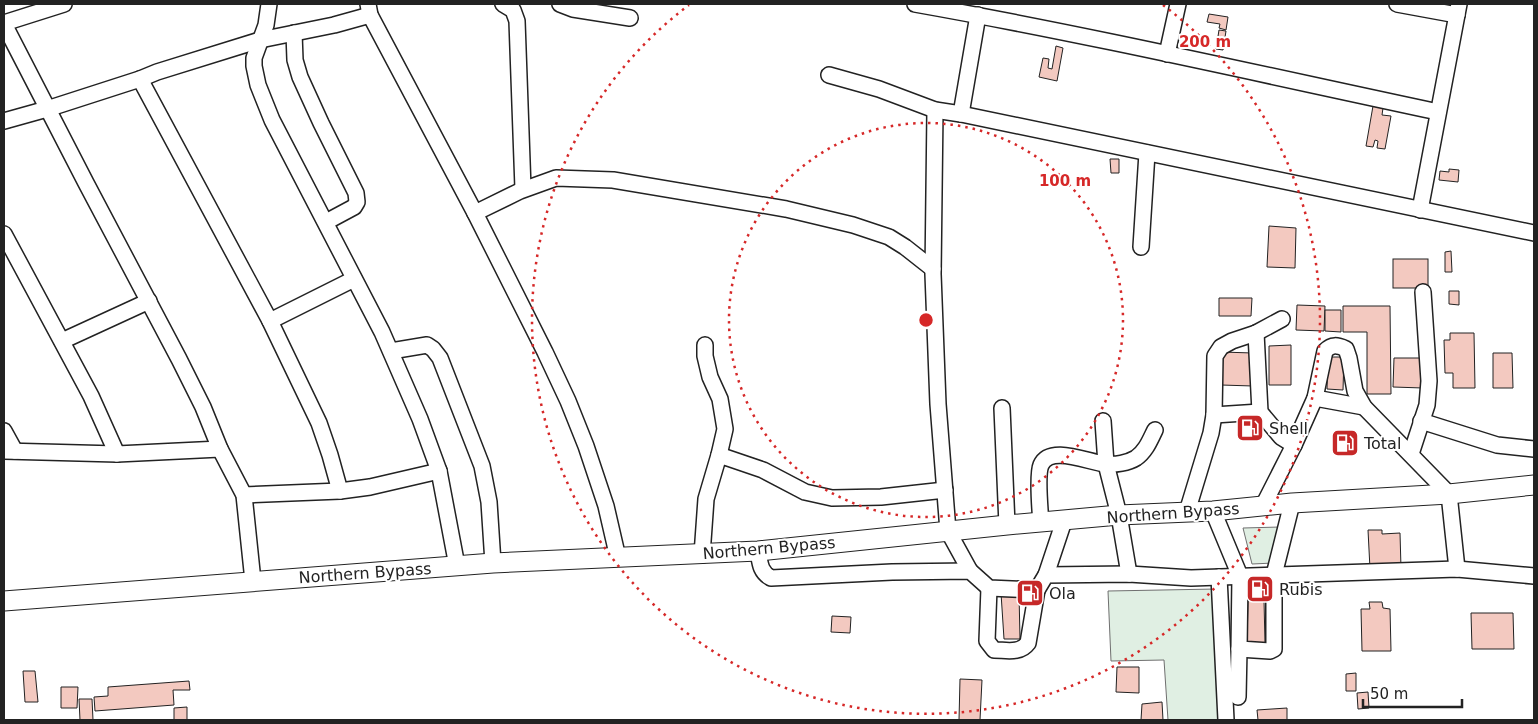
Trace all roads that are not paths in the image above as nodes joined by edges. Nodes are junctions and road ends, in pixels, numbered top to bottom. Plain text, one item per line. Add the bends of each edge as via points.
1 (64, 4) edge
2 (270, 4) edge
3 (503, 4) edge
4 (560, 4) edge
5 (915, 4) edge
6 (1178, 4) edge
7 (1398, 4) edge
8 (369, 10) edge
9 (1458, 10) edge
10 (978, 15) junction
11 (630, 18) dead end
12 (4, 23) edge
13 (294, 33) junction
14 (260, 40) junction
15 (1167, 54) junction
16 (829, 75) dead end
17 (140, 79) junction
18 (48, 109) junction
19 (935, 110) junction
20 (1438, 112) junction
21 (961, 114) junction
22 (4, 121) edge
23 (1147, 153) junction
24 (523, 189) junction
25 (1420, 210) junction
26 (474, 213) junction
27 (326, 222) junction
28 (4, 234) edge
29 (1534, 234) edge
30 (1141, 247) dead end
31 (933, 269) junction
32 (354, 279) junction
33 (1423, 292) dead end
34 (149, 301) junction
35 (1282, 319) dead end
36 (270, 321) junction
37 (1256, 333) junction
38 (62, 341) junction
39 (705, 345) dead end
40 (391, 351) junction
41 (1314, 398) junction
42 (1364, 407) junction
43 (1002, 408) dead end
44 (1260, 412) junction
45 (1214, 415) junction
46 (1103, 421) dead end
47 (1422, 421) junction
48 (1156, 430) dead end
49 (4, 431) edge
50 (1294, 445) junction
51 (220, 449) junction
52 (1534, 449) edge
53 (9, 451) edge
54 (117, 454) junction
55 (719, 454) junction
56 (1411, 454) junction
57 (1106, 464) junction
58 (439, 471) junction
59 (1534, 485) edge
60 (945, 490) junction
61 (340, 491) junction
62 (244, 494) junction
63 (1449, 494) junction
64 (1292, 503) junction
65 (1263, 506) junction
66 (1213, 511) junction
67 (1187, 512) junction
68 (1119, 516) junction
69 (1064, 520) junction
70 (1041, 523) junction
71 (1007, 525) junction
72 (948, 531) junction
73 (758, 551) junction
74 (702, 555) junction
75 (618, 558) junction
76 (493, 564) junction
77 (456, 566) junction
78 (1457, 569) junction
79 (970, 571) junction
80 (1129, 574) junction
81 (1046, 575) junction
82 (1274, 575) junction
83 (1240, 576) junction
84 (1534, 576) edge
85 (1219, 577) junction
86 (253, 581) junction
87 (989, 588) junction
88 (1037, 590) junction
89 (4, 601) edge
90 (1239, 650) junction
91 (1238, 697) dead end
92 (1226, 720) edge

1 - 12 street
2 - 14 street
3 - 24 street via 513,10 516,21
4 - 11 street
5 - 10 street
6 - 15 street
7 - 9 street
8 - 13 street
8 - 26 street
9 - 20 street
10 - 15 street
10 - 21 street
12 - 18 street
13 - 14 street
13 - 27 street via 295,60 300,77 356,193 354,207
14 - 17 street
14 - 27 street via 254,58 258,85 272,120
15 - 20 street
16 - 19 street
17 - 18 street
17 - 36 street
18 - 22 street
18 - 34 street
19 - 21 street
19 - 31 street
20 - 25 street
21 - 23 street
23 - 25 street
23 - 30 street
24 - 26 street
24 - 31 street via 556,178 613,180 786,209 889,237
25 - 29 street
26 - 75 street via 568,402 606,506
27 - 32 street
28 - 38 street
31 - 60 street
32 - 36 street
32 - 40 street
33 - 47 street via 1428,381
34 - 38 street
34 - 51 street via 203,407
35 - 37 street
36 - 61 street via 319,423
37 - 44 street
37 - 45 street via 1232,341 1220,348 1215,356
38 - 54 street
39 - 55 street via 705,356 720,399 725,430
40 - 58 street
40 - 76 street via 427,345 440,358 482,466 489,502
41 - 42 street
41 - 42 street via 1324,350 1337,345 1346,349 1355,391
41 - 50 street
42 - 56 street
43 - 71 street
44 - 45 street
44 - 50 street via 1281,437
45 - 67 street
46 - 57 street
47 - 52 street via 1497,445
47 - 56 street
48 - 57 street via 1145,449 1135,458
49 - 53 street
50 - 65 street
51 - 54 street
51 - 62 street
53 - 54 street
55 - 60 street via 763,470 805,492 832,498 882,497
55 - 74 street via 706,498
56 - 63 street
57 - 68 street
57 - 70 street via 1064,455 1046,458 1041,465 1039,480
58 - 61 street
58 - 77 street
59 - 63 main road, Northern Bypass
60 - 72 street
61 - 62 street
62 - 86 street
63 - 64 main road, Northern Bypass
63 - 78 street
64 - 65 main road, Northern Bypass
64 - 82 street
65 - 66 main road, Northern Bypass
66 - 67 main road, Northern Bypass
66 - 83 street
67 - 68 main road, Northern Bypass
68 - 69 main road, Northern Bypass
68 - 80 street
69 - 70 main road, Northern Bypass
69 - 81 street
70 - 71 main road, Northern Bypass
71 - 72 main road, Northern Bypass
72 - 73 main road, Northern Bypass
72 - 79 street
73 - 74 main road, Northern Bypass
73 - 79 street via 760,567 771,578
74 - 75 main road, Northern Bypass
75 - 76 main road, Northern Bypass
76 - 77 main road, Northern Bypass
77 - 86 main road, Northern Bypass
78 - 82 street
78 - 84 street
79 - 87 street
80 - 81 street
80 - 85 street
81 - 88 street
82 - 83 street
82 - 90 street via 1274,649
83 - 85 street
83 - 90 street
85 - 92 street
86 - 89 main road, Northern Bypass
87 - 88 street
87 - 88 street via 987,642 994,650 1020,650 1028,643
90 - 91 street

